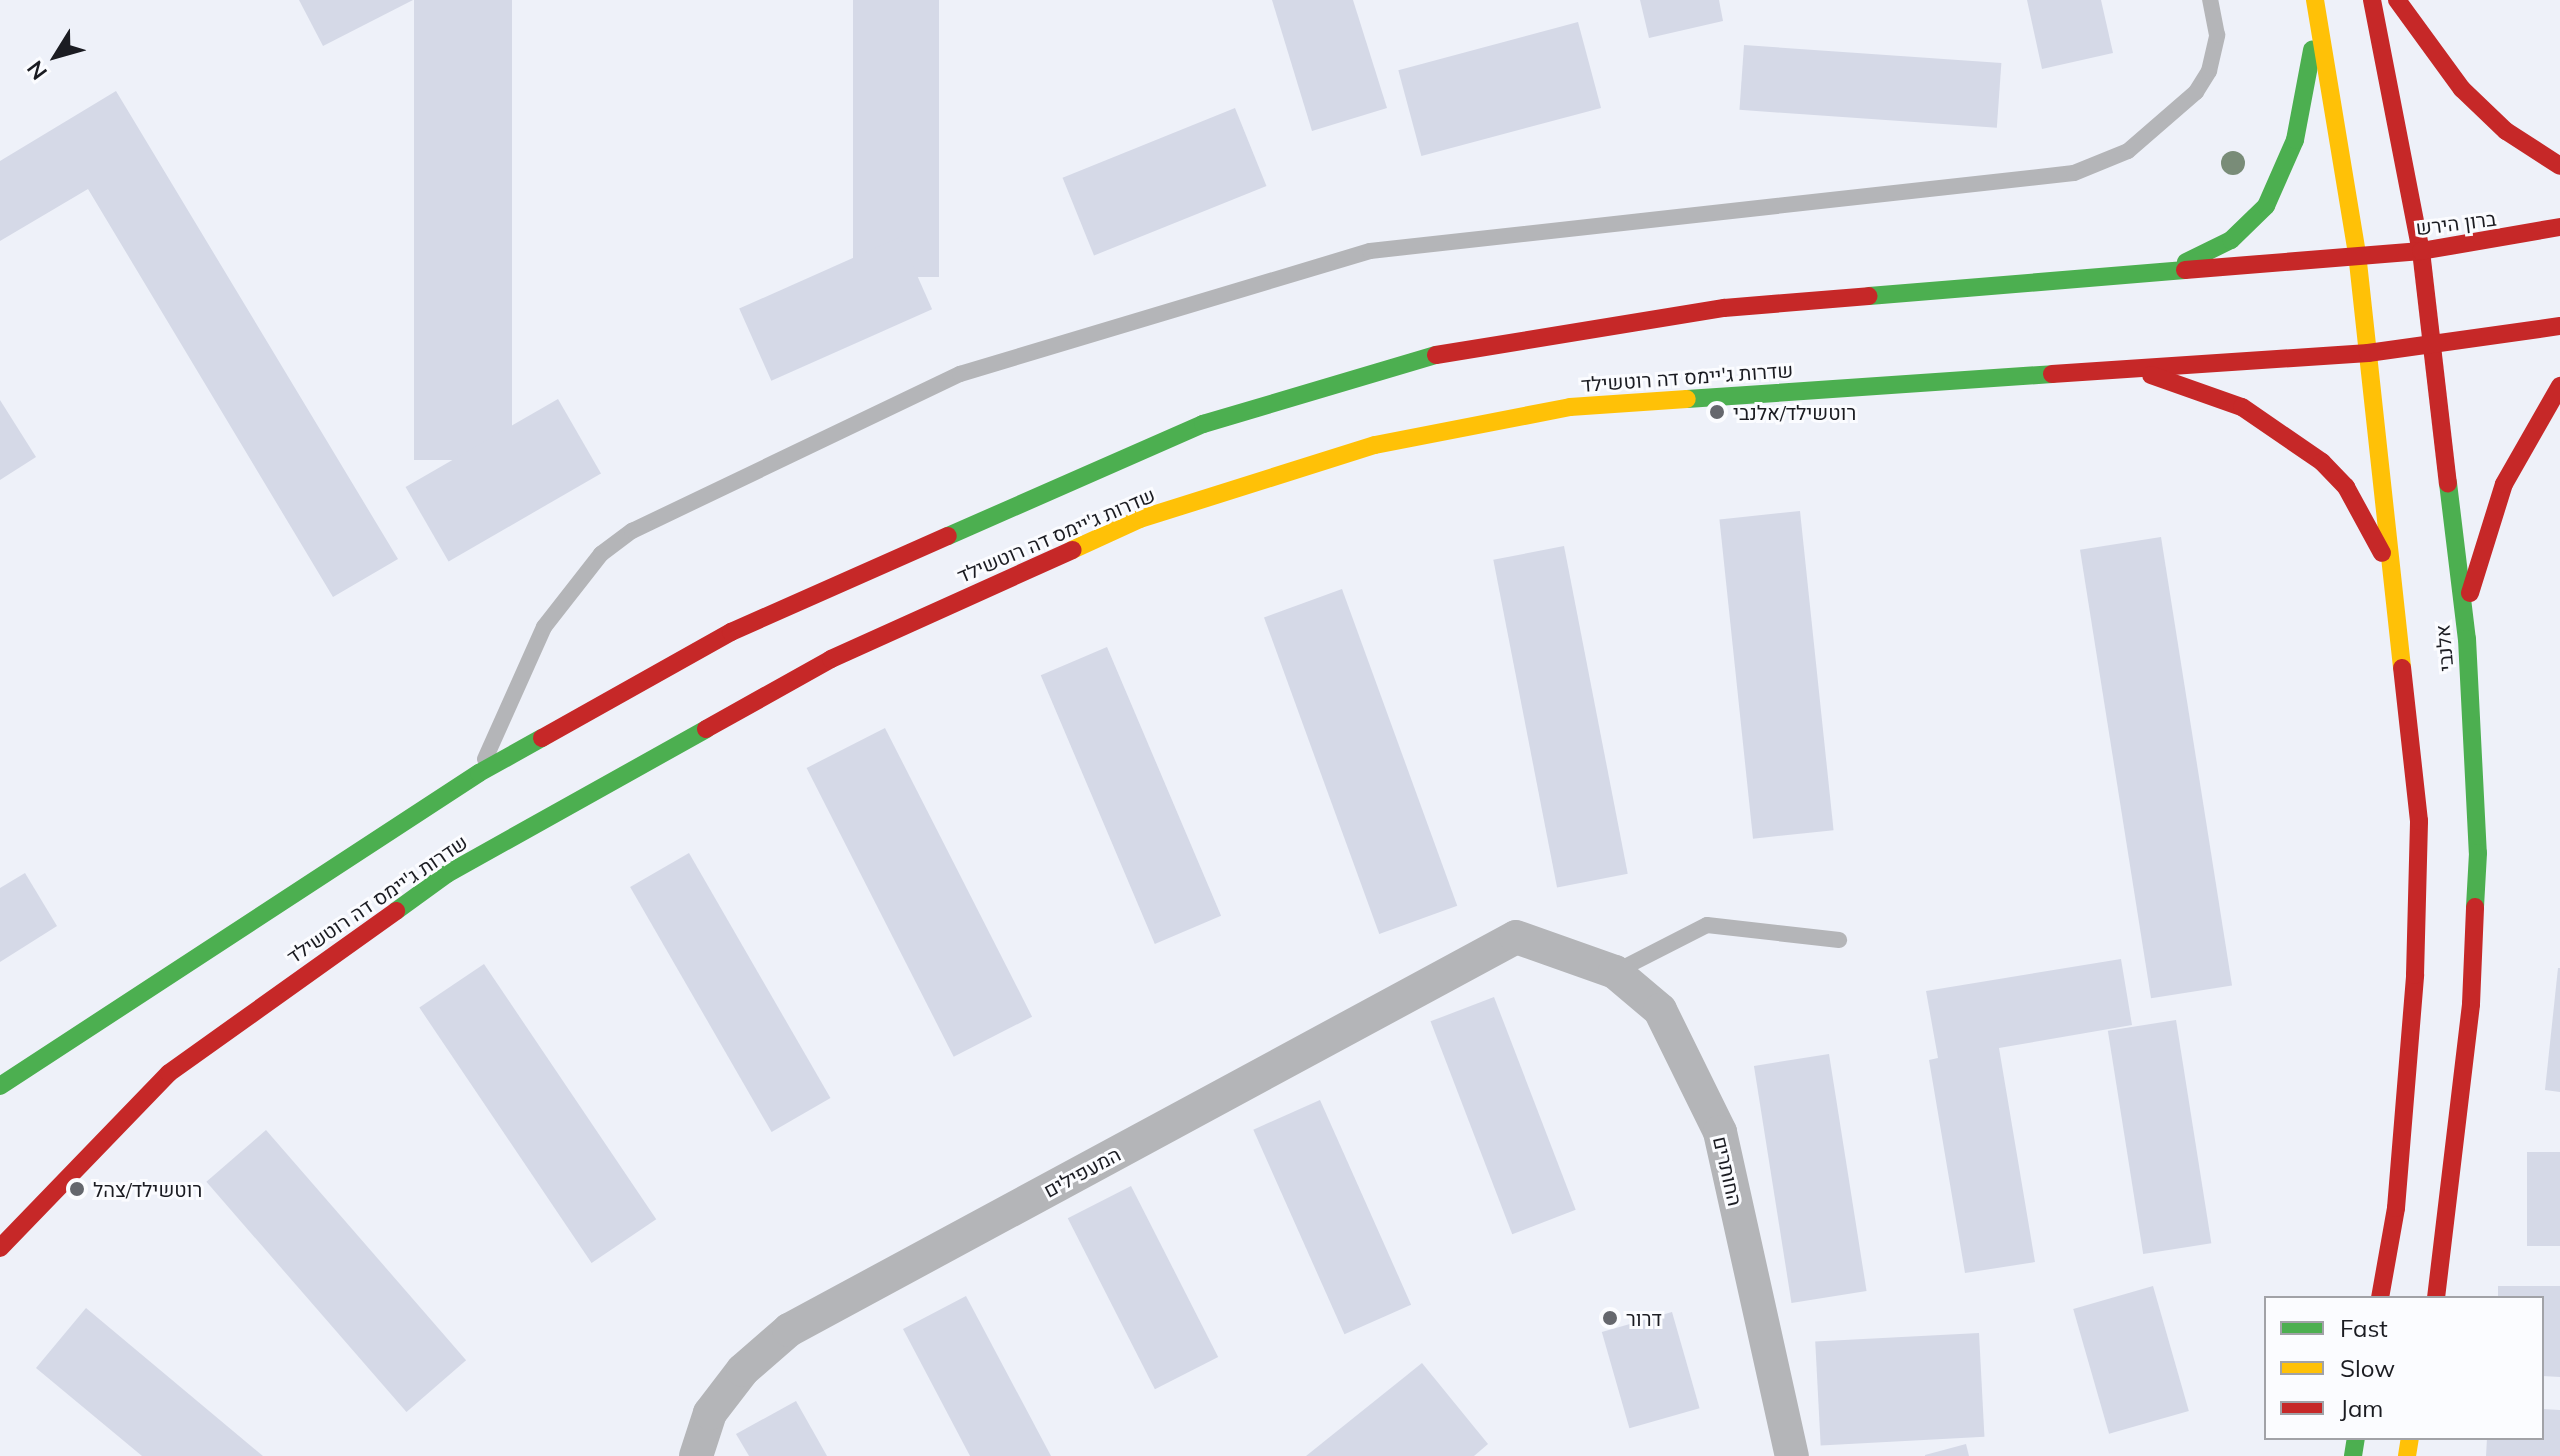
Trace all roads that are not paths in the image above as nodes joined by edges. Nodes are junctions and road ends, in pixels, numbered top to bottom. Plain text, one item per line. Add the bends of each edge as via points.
1 (2210, 0) edge
2 (2313, 0) edge
3 (2372, 0) edge
4 (2397, 0) edge
5 (2560, 166) edge
6 (2560, 227) edge
7 (2421, 251) junction
8 (2357, 253) junction
9 (2160, 273) junction
10 (2560, 326) edge
11 (2431, 346) junction
12 (2368, 353) junction
13 (2134, 369) junction
14 (2560, 386) edge
15 (2394, 576) junction
16 (2467, 639) junction
17 (479, 773) junction
18 (1516, 937) joint
19 (1839, 940) dead end
20 (1615, 972) junction
21 (0, 1086) edge
22 (0, 1248) edge
23 (2380, 1296) edge
24 (2436, 1296) edge
25 (696, 1456) edge
26 (1792, 1456) edge

1 - 17 lane via 2217,35 2209,71 2196,92 2128,151 2074,173 1370,251 960,374 632,531 601,554 544,627
2 - 8 street
2 - 9 street via 2304,108 2266,206 2231,240
3 - 7 street, אלנבי
4 - 5 street via 2462,89 2506,131
6 - 7 street, ברון הירש
7 - 8 street, ברון הירש
7 - 11 street, אלנבי
8 - 9 street
8 - 12 street
9 - 17 street via 1724,308 1415,360 1203,424 802,599 731,632
10 - 11 street
11 - 12 street
11 - 16 street, אלנבי
12 - 13 street, שדרות ג'יימס דה רוטשילד
12 - 15 street
13 - 15 street via 2242,407 2322,462 2346,487
13 - 22 street, שדרות ג'יימס דה רוטשילד via 1570,407 1375,445 1140,519 831,659 447,874 169,1073
14 - 16 street via 2536,420 2483,538
15 - 23 street via 2419,821 2396,1208
16 - 24 street, אלנבי via 2478,868 2468,1034
17 - 21 street
18 - 20 street, החותרים
18 - 25 street, המעפילים via 789,1330 743,1370 710,1413
19 - 20 lane via 1707,925
20 - 26 street, החותרים via 1660,1010 1720,1132

